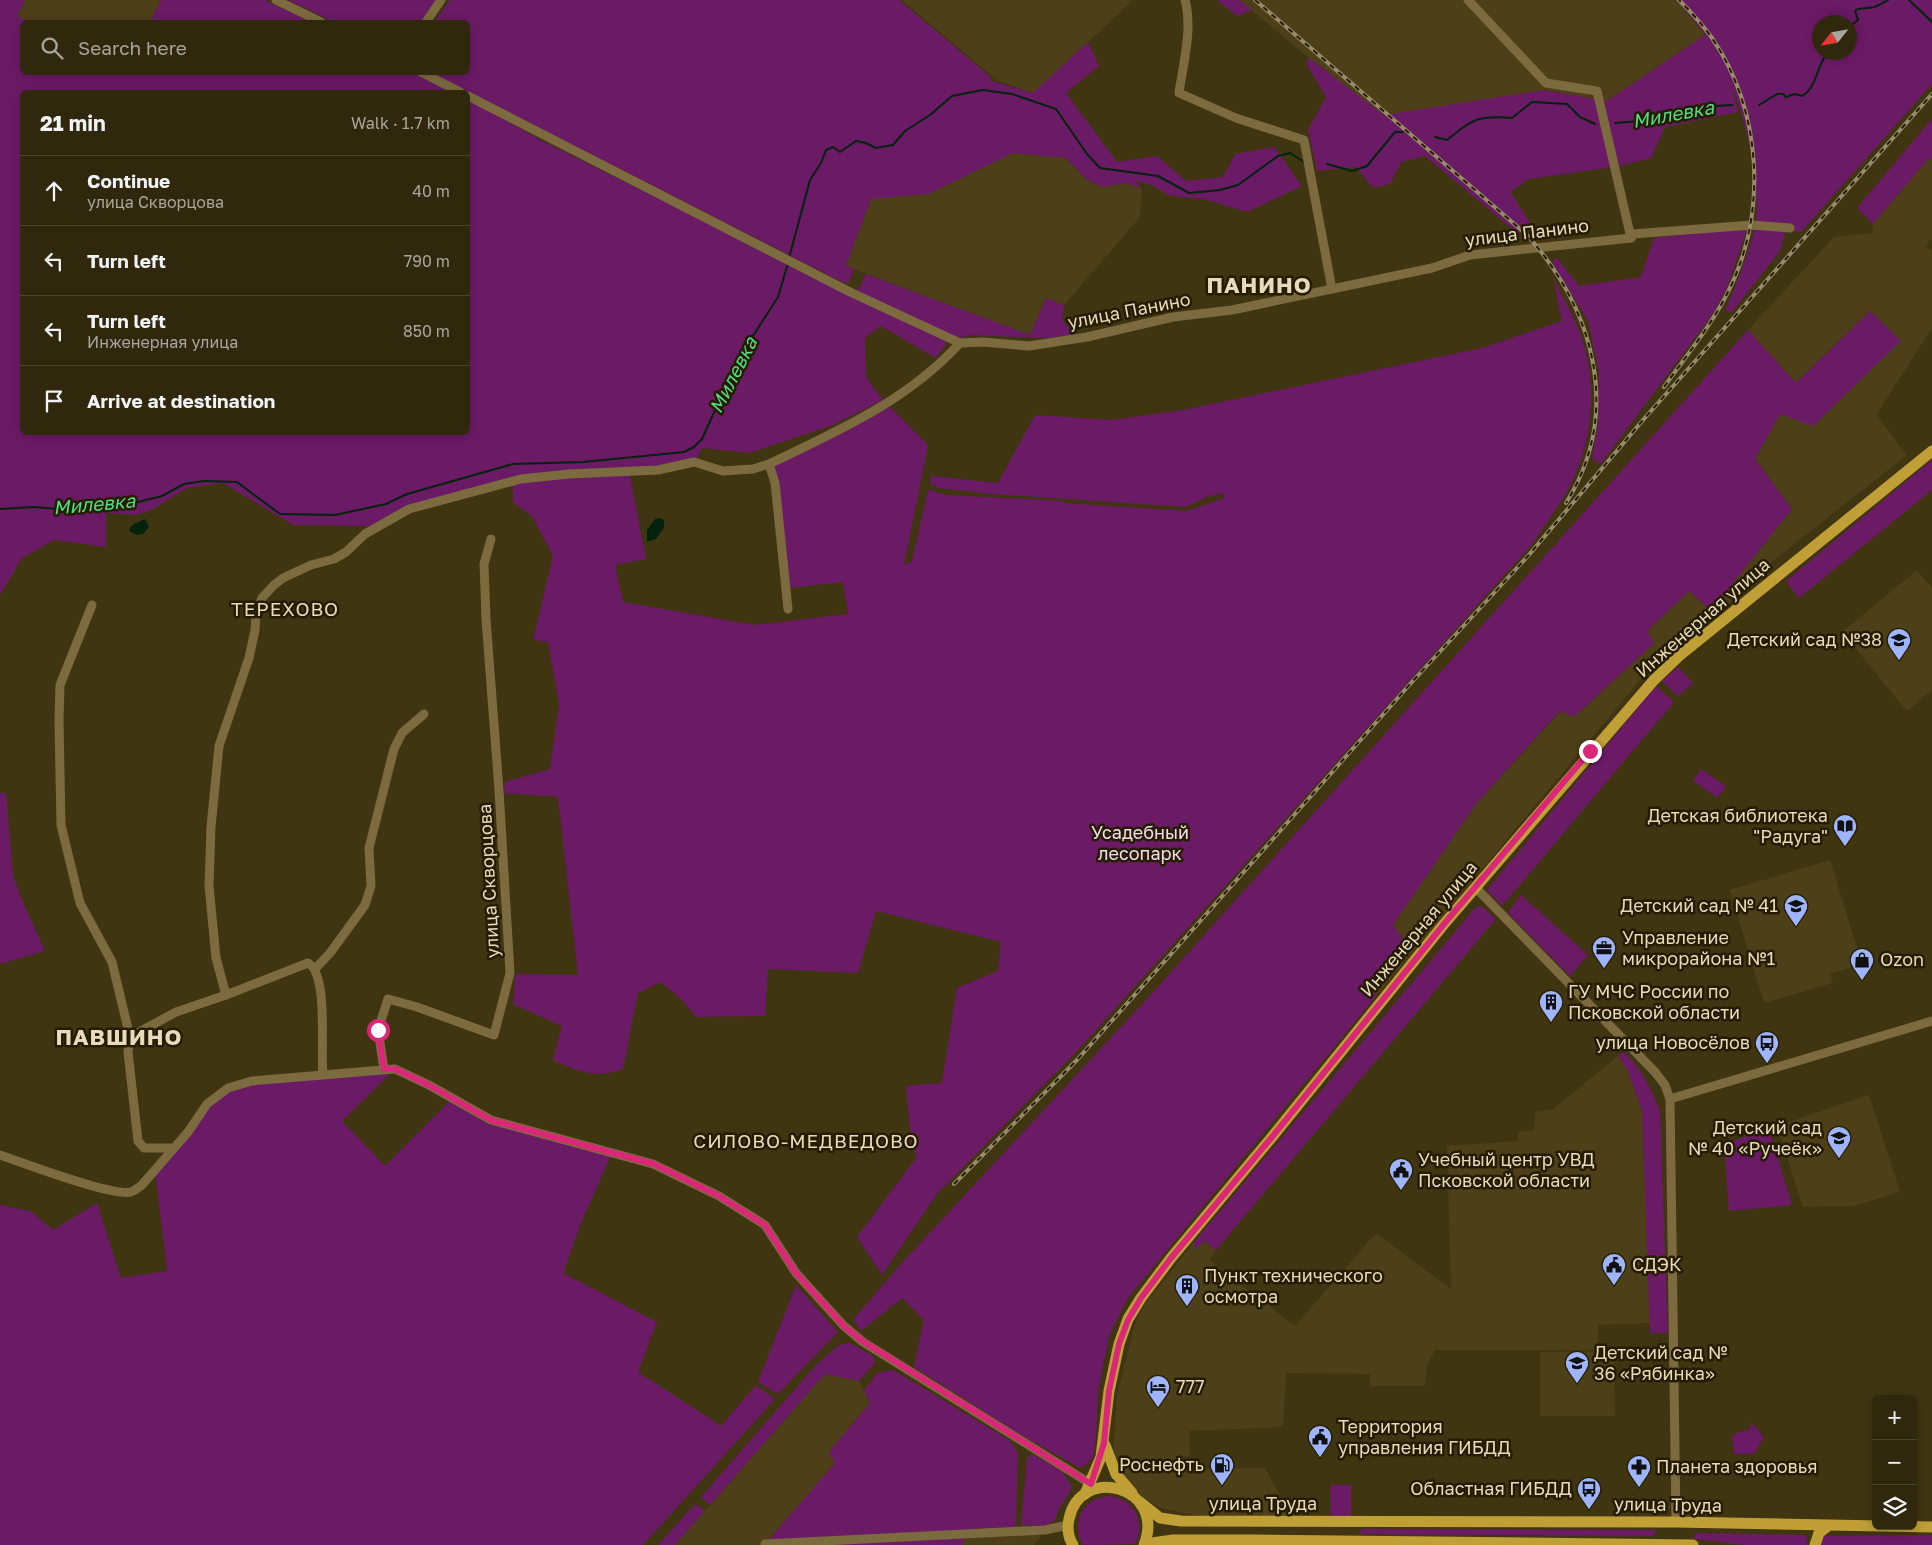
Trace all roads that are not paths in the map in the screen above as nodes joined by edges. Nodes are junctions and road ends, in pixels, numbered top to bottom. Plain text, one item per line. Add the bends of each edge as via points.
1 (276, 0) edge
2 (441, 0) edge
3 (1185, 0) edge
4 (1468, 0) edge
5 (317, 20) edge
6 (427, 20) edge
7 (427, 75) edge
8 (456, 90) edge
9 (470, 97) edge
10 (1790, 228) dead end
11 (1631, 238) junction
12 (1332, 289) junction
13 (960, 343) junction
14 (1932, 451) edge
15 (769, 464) junction
16 (491, 539) dead end
17 (92, 605) dead end
18 (788, 609) dead end
19 (424, 714) dead end
20 (1476, 888) junction
21 (315, 969) junction
22 (226, 995) junction
23 (1932, 1021) edge
24 (130, 1037) junction
25 (384, 1069) junction
26 (323, 1074) junction
27 (1670, 1099) junction
28 (172, 1148) junction
29 (0, 1155) edge
30 (1104, 1443) junction
31 (1088, 1489) junction
32 (1137, 1499) junction
33 (1676, 1522) junction
34 (1068, 1525) junction
35 (1828, 1526) junction
36 (1932, 1527) edge
37 (765, 1544) dead end
38 (1144, 1544) edge
39 (1670, 1544) edge
40 (1073, 1545) edge
41 (1693, 1545) edge
42 (1815, 1545) edge

1 - 5 street
2 - 6 street
3 - 12 street via 1189,12 1179,93 1236,118 1304,140
4 - 11 street via 1546,83 1597,91
7 - 8 street
9 - 13 street, улица Панино via 795,264
10 - 11 street, улица Панино via 1752,224 1633,234
11 - 12 street, улица Панино via 1470,255 1432,268
12 - 13 street, улица Панино via 1232,310 1173,317 1087,338 1029,346
13 - 15 street via 899,396 866,417
14 - 20 main road, Инженерная улица via 1660,674 1590,751
15 - 18 street via 775,483
15 - 22 street via 753,469 723,471 694,462 658,470 521,479 410,508 365,534 334,559 311,565 274,585 262,598 256,614 249,658 219,746 210,827 209,886 216,958
16 - 25 street, улица Скворцова via 484,564 486,619 510,973 494,1035 388,999 378,1030
17 - 24 street via 60,685 61,825 80,903 112,962
19 - 21 street via 402,733 394,749 369,848 371,886 365,905
20 - 27 street via 1656,1072
20 - 30 main road, Инженерная улица via 1141,1298 1119,1344 1109,1391
21 - 22 street via 308,963
21 - 26 street via 322,1011 320,1058
22 - 24 street via 176,1012
23 - 27 street
24 - 28 street via 128,1052 138,1141 144,1148
25 - 26 street
25 - 31 street via 395,1069 429,1085 491,1120 654,1164 719,1196 765,1225 796,1273 861,1340
26 - 28 street via 252,1081 228,1088 208,1104
27 - 33 street
28 - 29 street via 141,1186 132,1192 92,1186
30 - 31 main road, Инженерная улица
30 - 32 main road, Инженерная улица via 1116,1474
31 - 32 main road via 1110,1487 1123,1490
31 - 34 main road, Инженерная улица via 1074,1507
32 - 33 main road, улица Труда via 1160,1518 1181,1521
32 - 38 main road, Инженерная улица via 1148,1522
33 - 35 main road, улица Труда
33 - 39 main road
34 - 37 street via 1045,1530
34 - 40 main road
35 - 36 main road, улица Труда
35 - 42 main road via 1819,1534
38 - 39 main road, улица Труда via 1173,1540
39 - 41 main road, улица Труда

